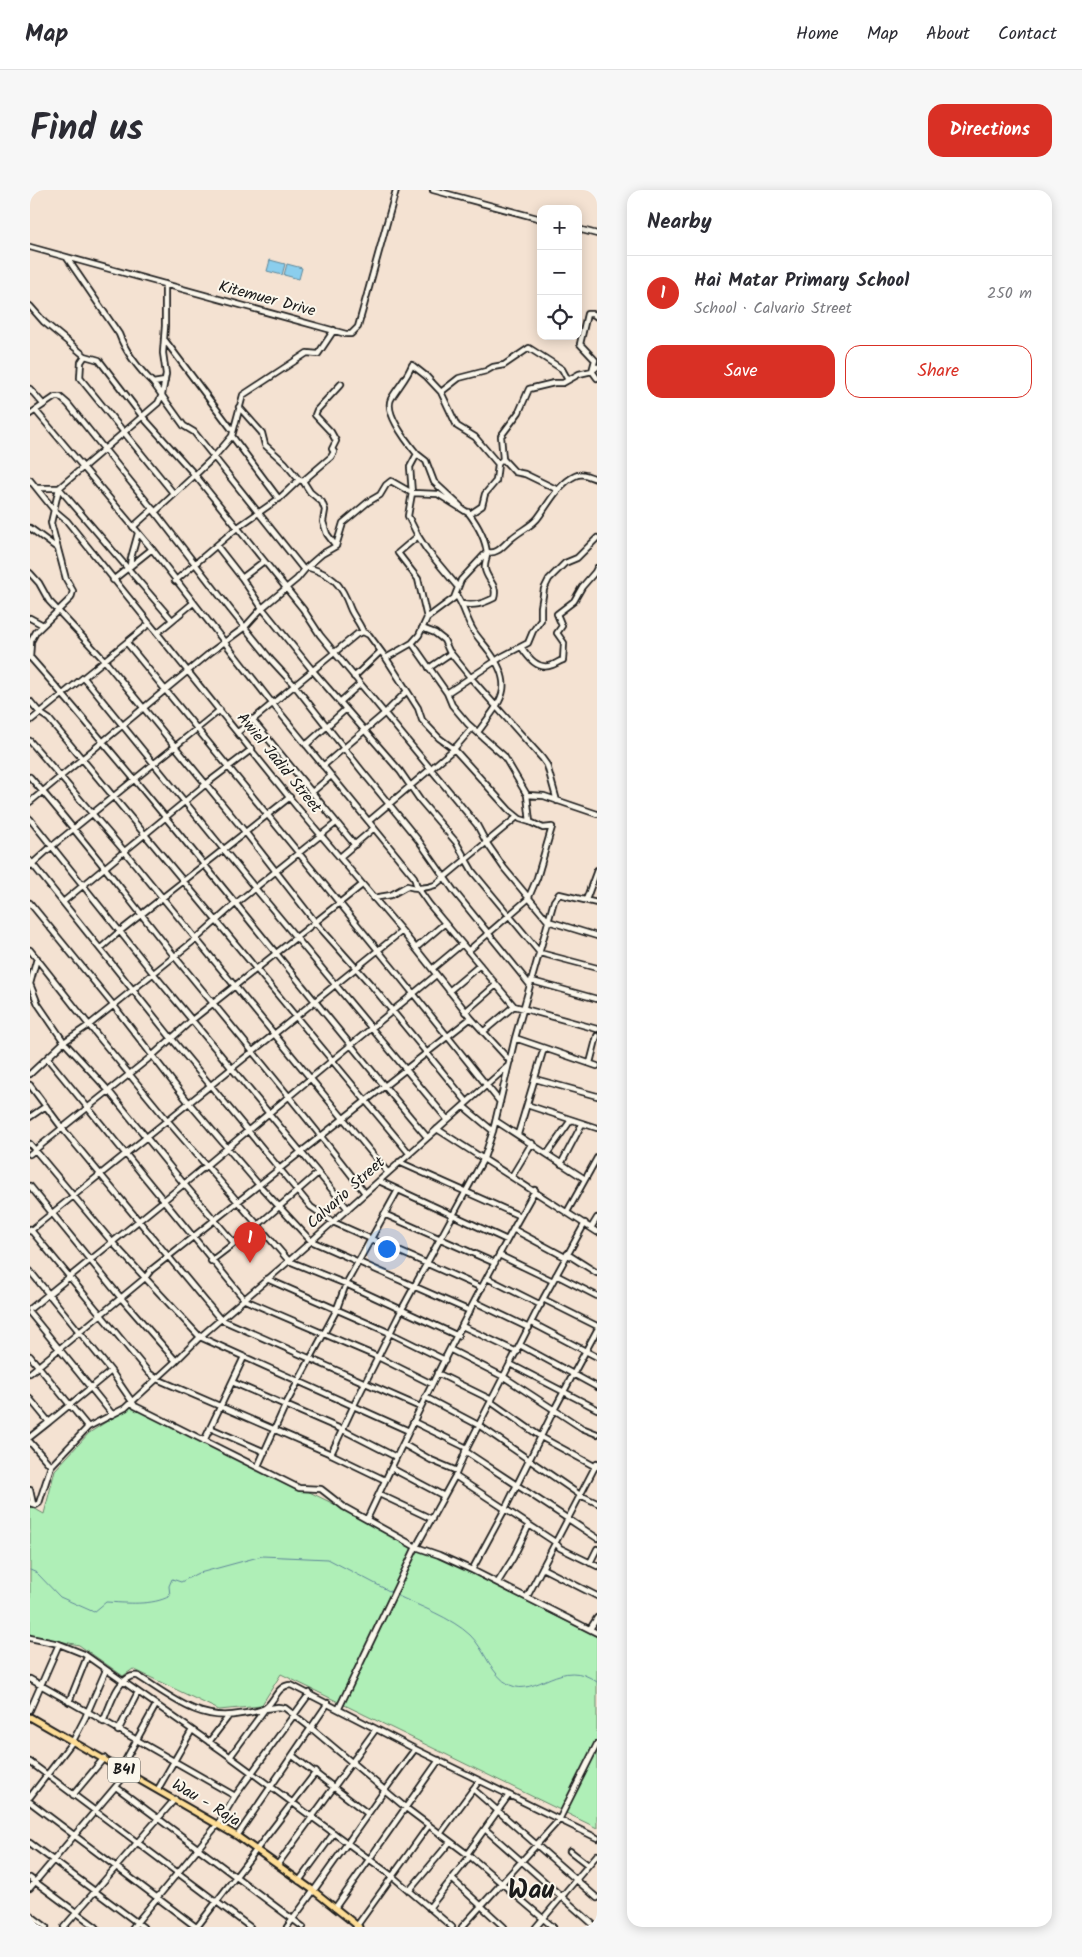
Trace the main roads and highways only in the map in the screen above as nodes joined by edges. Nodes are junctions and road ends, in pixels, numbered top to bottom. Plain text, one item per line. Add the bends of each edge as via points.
1 (30, 1716) edge
2 (357, 1926) edge

1 - 2 main road, Wau - Raja / B41 via 237,1836

